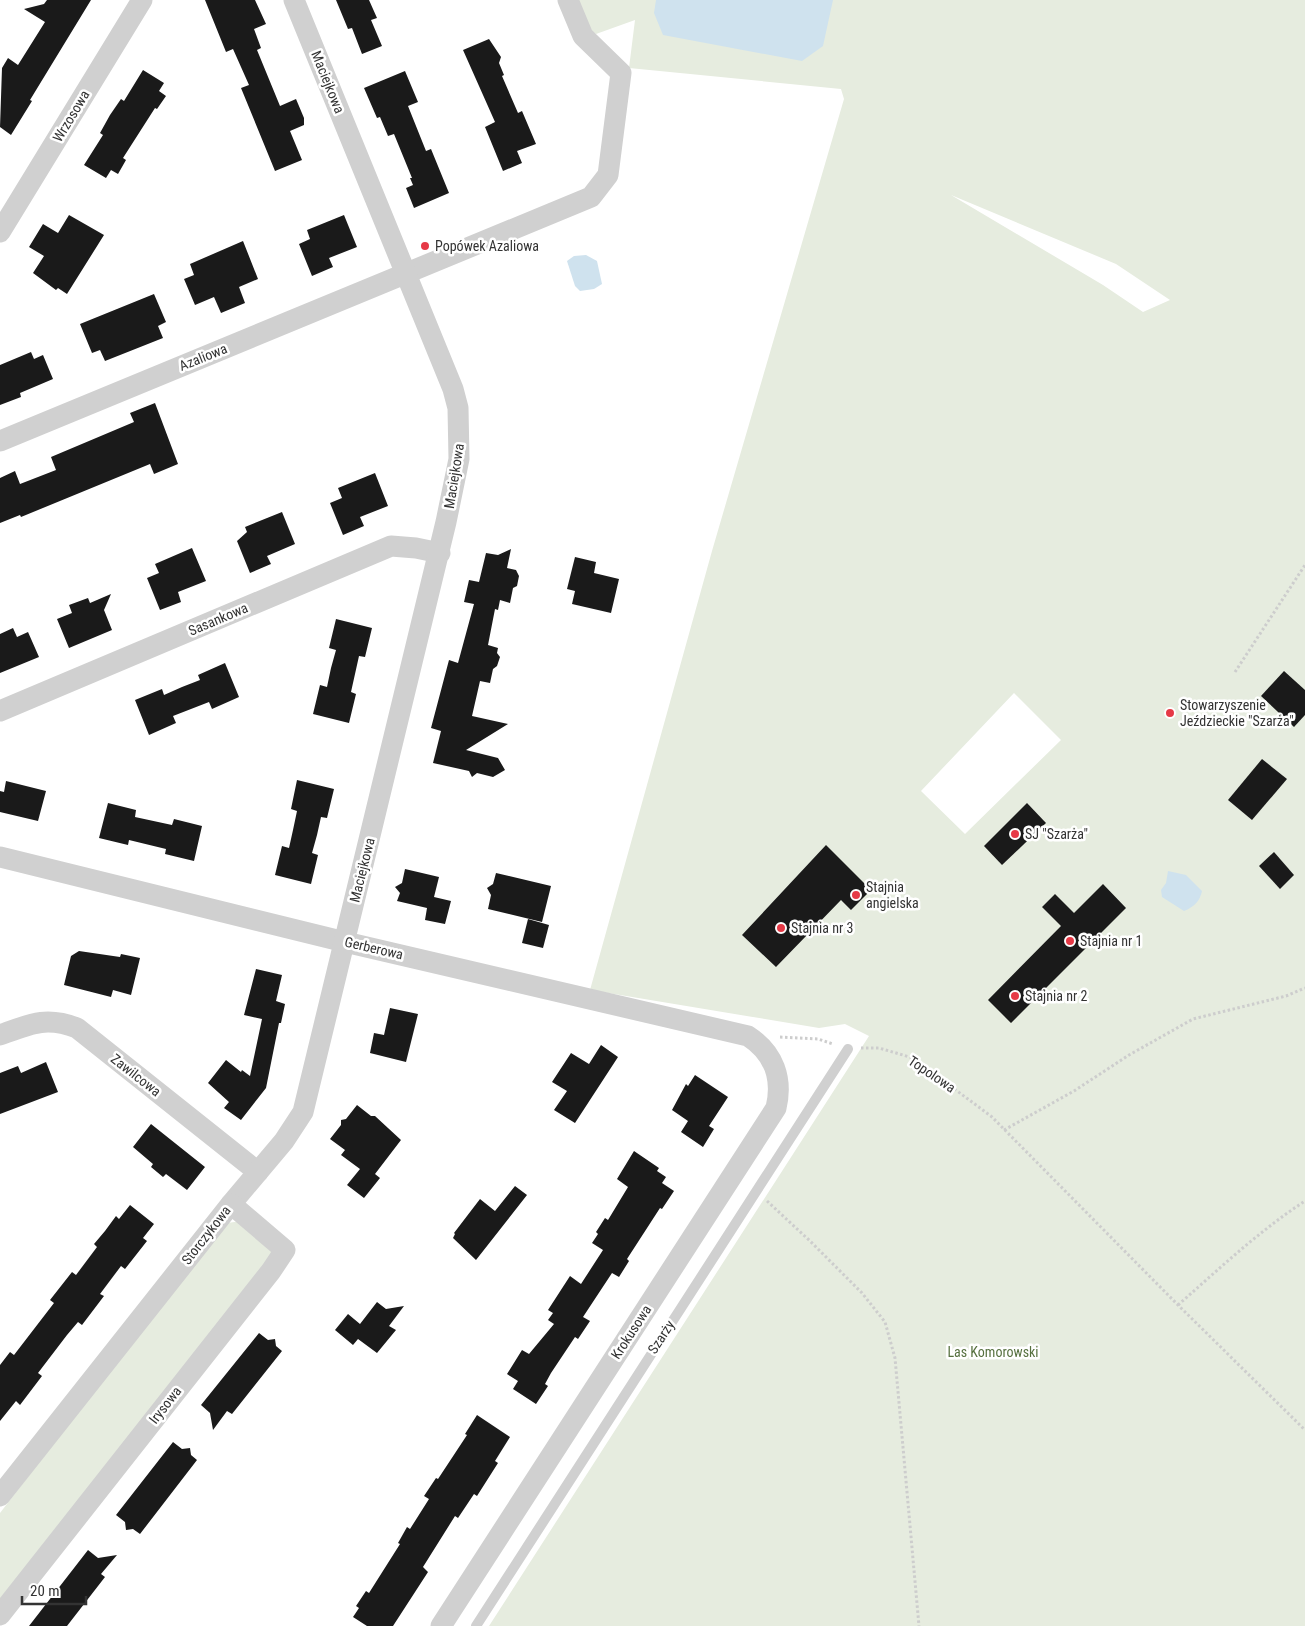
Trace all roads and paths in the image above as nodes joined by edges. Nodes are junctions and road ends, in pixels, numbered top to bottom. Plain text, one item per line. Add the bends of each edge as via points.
1 (142, 0) edge
2 (294, 0) edge
3 (568, 0) edge
4 (0, 232) edge
5 (406, 274) junction
6 (0, 441) edge
7 (440, 553) junction
8 (1305, 565) edge
9 (1235, 672) dead end
10 (0, 711) edge
11 (0, 857) edge
12 (345, 942) junction
13 (1305, 988) edge
14 (0, 1035) edge
15 (748, 1036) joint
16 (848, 1048) joint
17 (1004, 1130) junction
18 (258, 1172) junction
19 (755, 1191) junction
20 (1305, 1201) edge
21 (231, 1204) junction
22 (1178, 1305) junction
23 (1305, 1430) edge
24 (0, 1496) edge
25 (0, 1615) edge
26 (442, 1626) edge
27 (476, 1626) edge
28 (919, 1626) edge

1 - 4 street, Wrzosowa
2 - 5 street, Maciejkowa
3 - 5 street, Azaliowa via 584,36 621,73 608,175 604,182 581,203
5 - 6 street, Azaliowa
5 - 7 street, Maciejkowa via 446,370 458,408 459,459
7 - 10 street, Sasankowa via 391,546
7 - 12 street, Maciejkowa
8 - 9 path
11 - 12 street, Gerberowa
12 - 15 street, Gerberowa
12 - 18 street, Storczykowa via 303,1112
13 - 17 path via 1286,996 1193,1019
14 - 18 street, Zawilcowa via 43,1021 77,1028
15 - 26 street, Krokusowa via 763,1048 773,1063 779,1090 776,1108
16 - 17 path, Topolowa via 879,1048 913,1058 992,1116
16 - 19 lane, Szarży
17 - 22 path, Topolowa
18 - 21 street, Storczykowa
19 - 27 lane, Szarży
19 - 28 path via 832,1262 885,1322 895,1358
20 - 22 path via 1245,1246
21 - 24 street, Storczykowa
21 - 25 street, Irysowa via 285,1250
22 - 23 path, Topolowa

